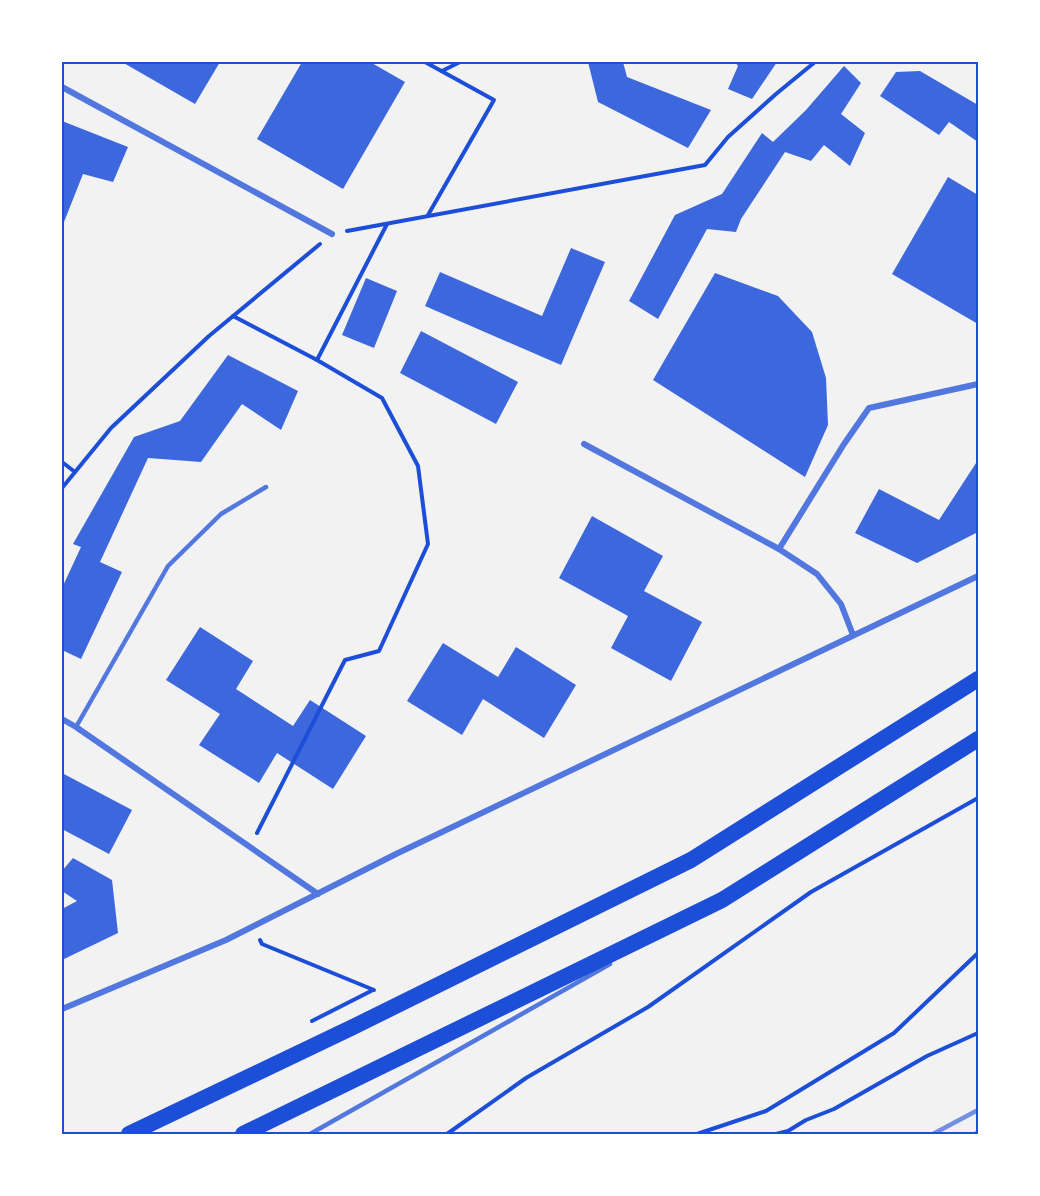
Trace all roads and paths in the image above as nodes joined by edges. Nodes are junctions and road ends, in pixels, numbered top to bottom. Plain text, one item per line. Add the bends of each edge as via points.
1 (425, 62) edge
2 (460, 62) edge
3 (815, 62) edge
4 (442, 71) junction
5 (62, 87) edge
6 (427, 216) junction
7 (387, 224) junction
8 (332, 234) junction
9 (233, 316) junction
10 (317, 360) junction
11 (978, 384) edge
12 (584, 444) dead end
13 (62, 462) edge
14 (75, 472) junction
15 (266, 487) dead end
16 (62, 488) edge
17 (779, 549) junction
18 (978, 576) edge
19 (853, 636) junction
20 (978, 679) edge
21 (62, 719) edge
22 (75, 727) junction
23 (978, 739) edge
24 (978, 798) edge
25 (250, 847) junction
26 (318, 894) junction
27 (722, 900) junction
28 (253, 927) junction
29 (629, 952) dead end
30 (978, 953) edge
31 (619, 958) dead end
32 (374, 990) dead end
33 (62, 1009) edge
34 (978, 1033) edge
35 (129, 1134) edge
36 (243, 1134) edge
37 (310, 1134) edge
38 (447, 1134) edge
39 (697, 1134) edge
40 (776, 1134) edge

1 - 4 path
2 - 4 path
3 - 6 path via 728,137 705,165
4 - 6 path via 494,100
5 - 8 street
6 - 7 path
7 - 8 path
7 - 10 path
8 - 9 path
9 - 10 path
9 - 14 path via 111,428
10 - 25 path via 382,398 418,466 428,544 379,651 345,660
11 - 17 street via 869,408
12 - 17 street
13 - 14 path
14 - 16 path
15 - 22 lane via 221,514 168,566
17 - 19 street via 817,574 841,604
18 - 19 street
19 - 26 street
20 - 35 highway via 691,860
21 - 22 street
22 - 25 street
23 - 27 highway
24 - 38 path via 811,892 648,1007 526,1078
25 - 26 street
26 - 28 street
27 - 29 lane
27 - 36 highway
28 - 32 path via 262,944
28 - 33 street
30 - 39 path via 894,1033 766,1111
31 - 37 lane
34 - 40 path via 927,1056 834,1109

